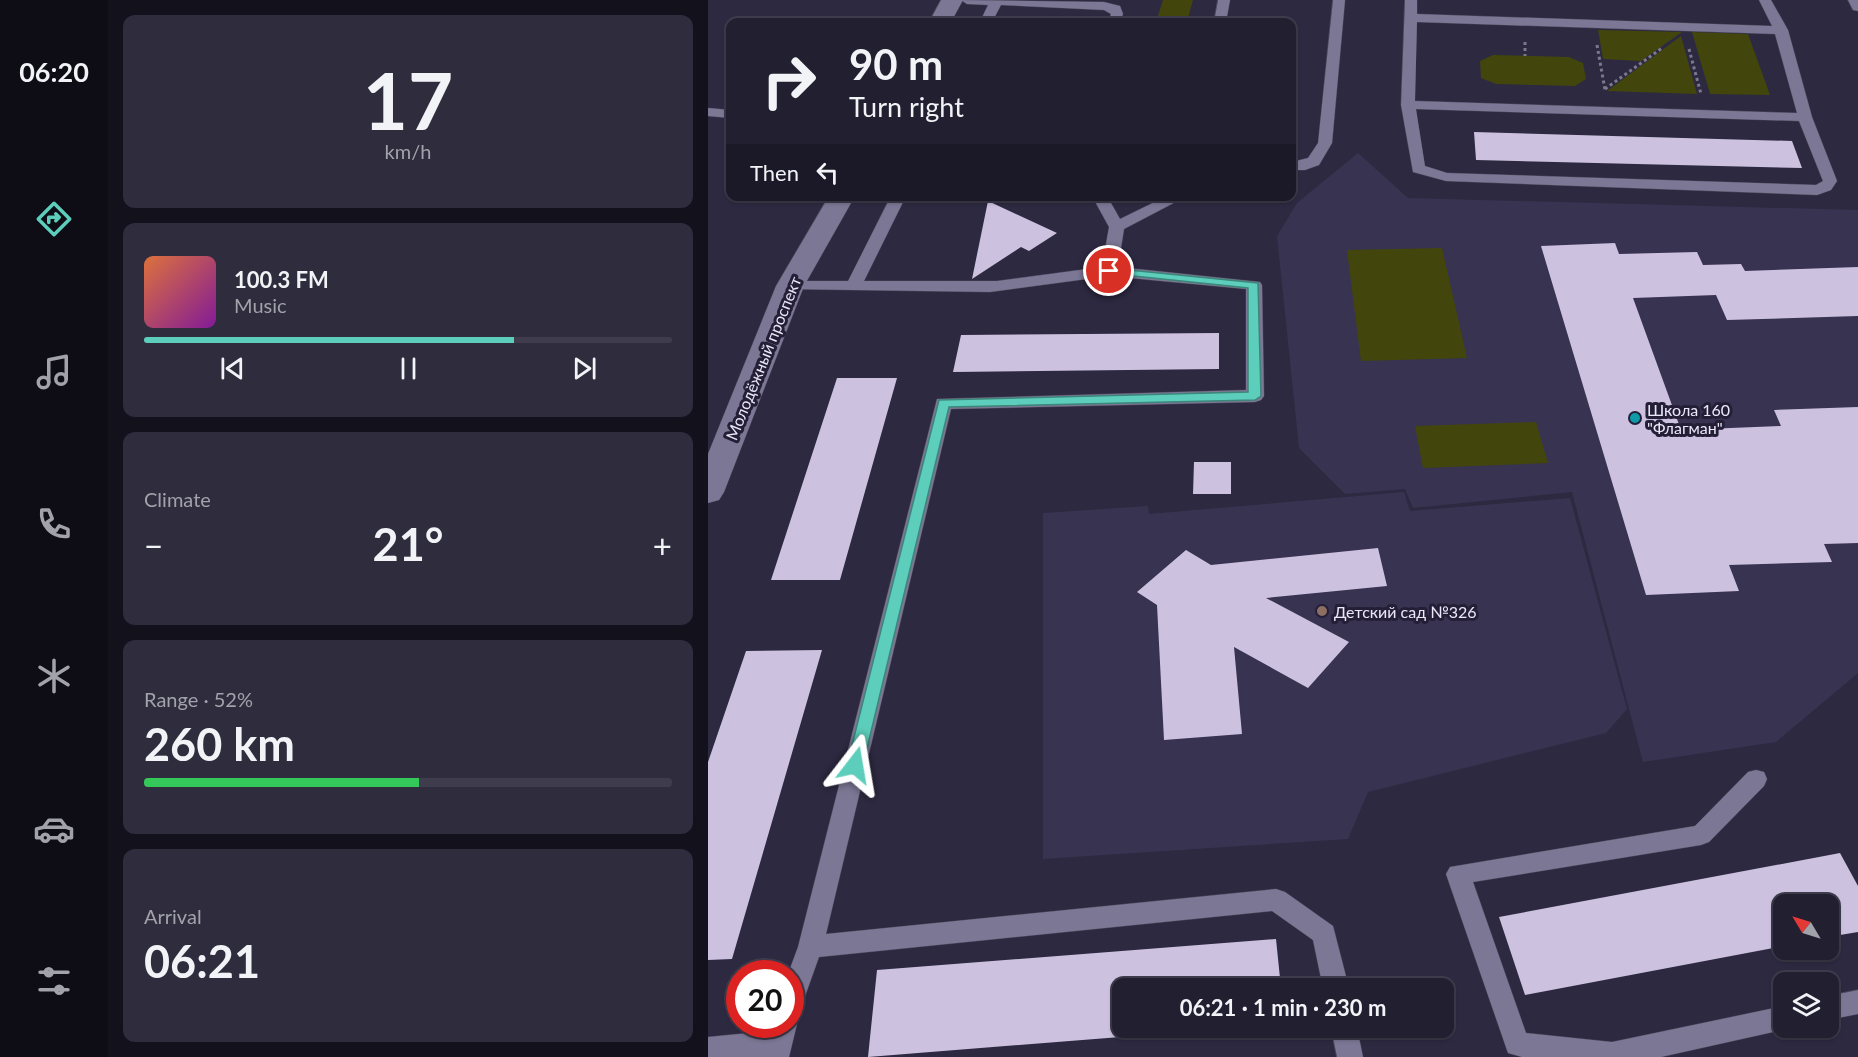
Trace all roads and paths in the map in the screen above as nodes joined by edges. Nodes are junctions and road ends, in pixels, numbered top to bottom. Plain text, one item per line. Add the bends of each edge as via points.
1 (952, 0) edge
2 (967, 0) edge
3 (1224, 0) edge
4 (1339, 0) edge
5 (1411, 0) edge
6 (1765, 0) edge
7 (1854, 0) edge
8 (997, 1) edge
9 (1858, 7) edge
10 (942, 18) edge
11 (988, 18) edge
12 (1116, 18) edge
13 (1221, 18) edge
14 (1411, 18) junction
15 (1596, 24) junction
16 (1685, 29) junction
17 (1781, 30) junction
18 (1605, 90) junction
19 (1408, 105) junction
20 (1611, 111) junction
21 (708, 112) edge
22 (726, 114) edge
23 (1708, 114) junction
24 (1805, 117) junction
25 (1296, 166) edge
26 (839, 201) edge
27 (896, 201) edge
28 (1102, 201) edge
29 (1170, 201) edge
30 (1117, 227) junction
31 (1109, 271) junction
32 (854, 285) junction
33 (790, 286) junction
34 (708, 492) edge
35 (1756, 779) dead end
36 (810, 946) junction
37 (804, 964) edge
38 (1334, 978) edge
39 (1858, 1002) edge
40 (1839, 1006) edge
41 (1773, 1020) edge
42 (1346, 1038) edge
43 (779, 1041) edge
44 (708, 1050) edge
45 (1612, 1056) edge
46 (1350, 1057) edge

1 - 10 street
2 - 8 lane
3 - 13 lane
4 - 25 lane via 1325,143 1317,160
5 - 14 lane
6 - 17 lane
7 - 9 lane
8 - 11 lane
8 - 12 lane via 1104,6 1115,9
14 - 15 lane
14 - 19 lane
15 - 16 lane
15 - 18 path
16 - 17 lane
16 - 18 path
16 - 23 path
17 - 24 lane
18 - 20 path
19 - 20 lane
19 - 24 lane via 1418,170 1430,175 1817,190 1830,182
20 - 23 lane
21 - 22 lane
23 - 24 lane
26 - 33 street, Молодёжный проспект
27 - 32 lane
28 - 30 lane
29 - 30 lane
30 - 31 lane
31 - 32 lane via 990,287
31 - 36 lane via 1254,285 1255,396 944,403
32 - 33 lane
33 - 34 street, Молодёжный проспект
35 - 45 lane via 1701,835 1458,874 1517,1044
36 - 37 lane
36 - 38 lane via 1276,900 1324,934
39 - 40 lane
41 - 45 lane
42 - 46 lane
43 - 44 lane

